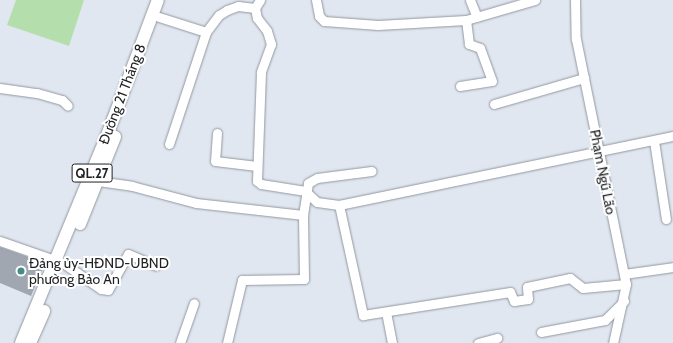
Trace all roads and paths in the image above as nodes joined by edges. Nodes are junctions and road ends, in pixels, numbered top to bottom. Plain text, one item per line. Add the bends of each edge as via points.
1 (158, 0) edge
2 (164, 0) edge
3 (316, 0) edge
4 (470, 0) edge
5 (535, 0) edge
6 (575, 0) edge
7 (258, 4) edge
8 (159, 16) junction
9 (477, 17) junction
10 (466, 20) junction
11 (206, 32) junction
12 (584, 78) junction
13 (460, 86) dead end
14 (0, 88) edge
15 (494, 104) dead end
16 (68, 106) dead end
17 (216, 133) dead end
18 (673, 136) edge
19 (654, 141) junction
20 (168, 144) dead end
21 (598, 153) junction
22 (257, 166) junction
23 (372, 172) dead end
24 (98, 181) junction
25 (305, 191) junction
26 (339, 205) junction
27 (304, 215) junction
28 (666, 219) dead end
29 (0, 241) edge
30 (60, 262) junction
31 (156, 266) dead end
32 (673, 267) edge
33 (624, 274) junction
34 (626, 284) junction
35 (624, 302) junction
36 (194, 303) dead end
37 (386, 312) junction
38 (541, 332) dead end
39 (497, 338) dead end
40 (21, 343) edge
41 (30, 343) edge
42 (180, 343) edge
43 (227, 343) edge
44 (392, 343) edge
45 (478, 343) edge
46 (614, 343) edge

1 - 30 main road, Đường 21 Tháng 8 / QL.27
2 - 8 main road, Đường 21 Tháng 8 / QL.27
3 - 10 street via 321,19 328,21 378,25
4 - 9 street
5 - 9 street
6 - 12 street, Phạm Ngũ Lão via 575,31
7 - 11 street via 227,10 219,15
7 - 22 street via 257,18 267,31 271,44 261,72
8 - 11 street
8 - 24 main road, Đường 21 Tháng 8 / QL.27
9 - 10 street
10 - 13 street via 470,44 480,48 492,81
11 - 20 street
12 - 15 street
12 - 21 street, Phạm Ngũ Lão
14 - 16 street via 37,93 62,100
17 - 22 street via 215,161
18 - 19 street
19 - 21 street
19 - 28 street
21 - 26 street
21 - 33 street, Phạm Ngũ Lão
22 - 25 street via 258,183
23 - 25 street via 318,178 308,183
24 - 27 street via 132,186 196,203
24 - 30 main road, Đường 21 Tháng 8 / QL.27
25 - 26 street via 317,202
25 - 27 street
26 - 37 street via 364,315
27 - 43 street via 304,279 242,280
29 - 30 street
30 - 31 street via 101,289 108,290 128,254
30 - 40 main road, Đường 21 Tháng 8 / QL.27
30 - 41 main road, Đường 21 Tháng 8 / QL.27
32 - 33 street
33 - 34 street, Phạm Ngũ Lão
34 - 35 street, Phạm Ngũ Lão
34 - 37 street via 583,288 570,278 527,287 528,299 514,302 510,292
35 - 38 street via 605,320
35 - 46 street, Phạm Ngũ Lão
36 - 42 street
37 - 44 street
39 - 45 street

